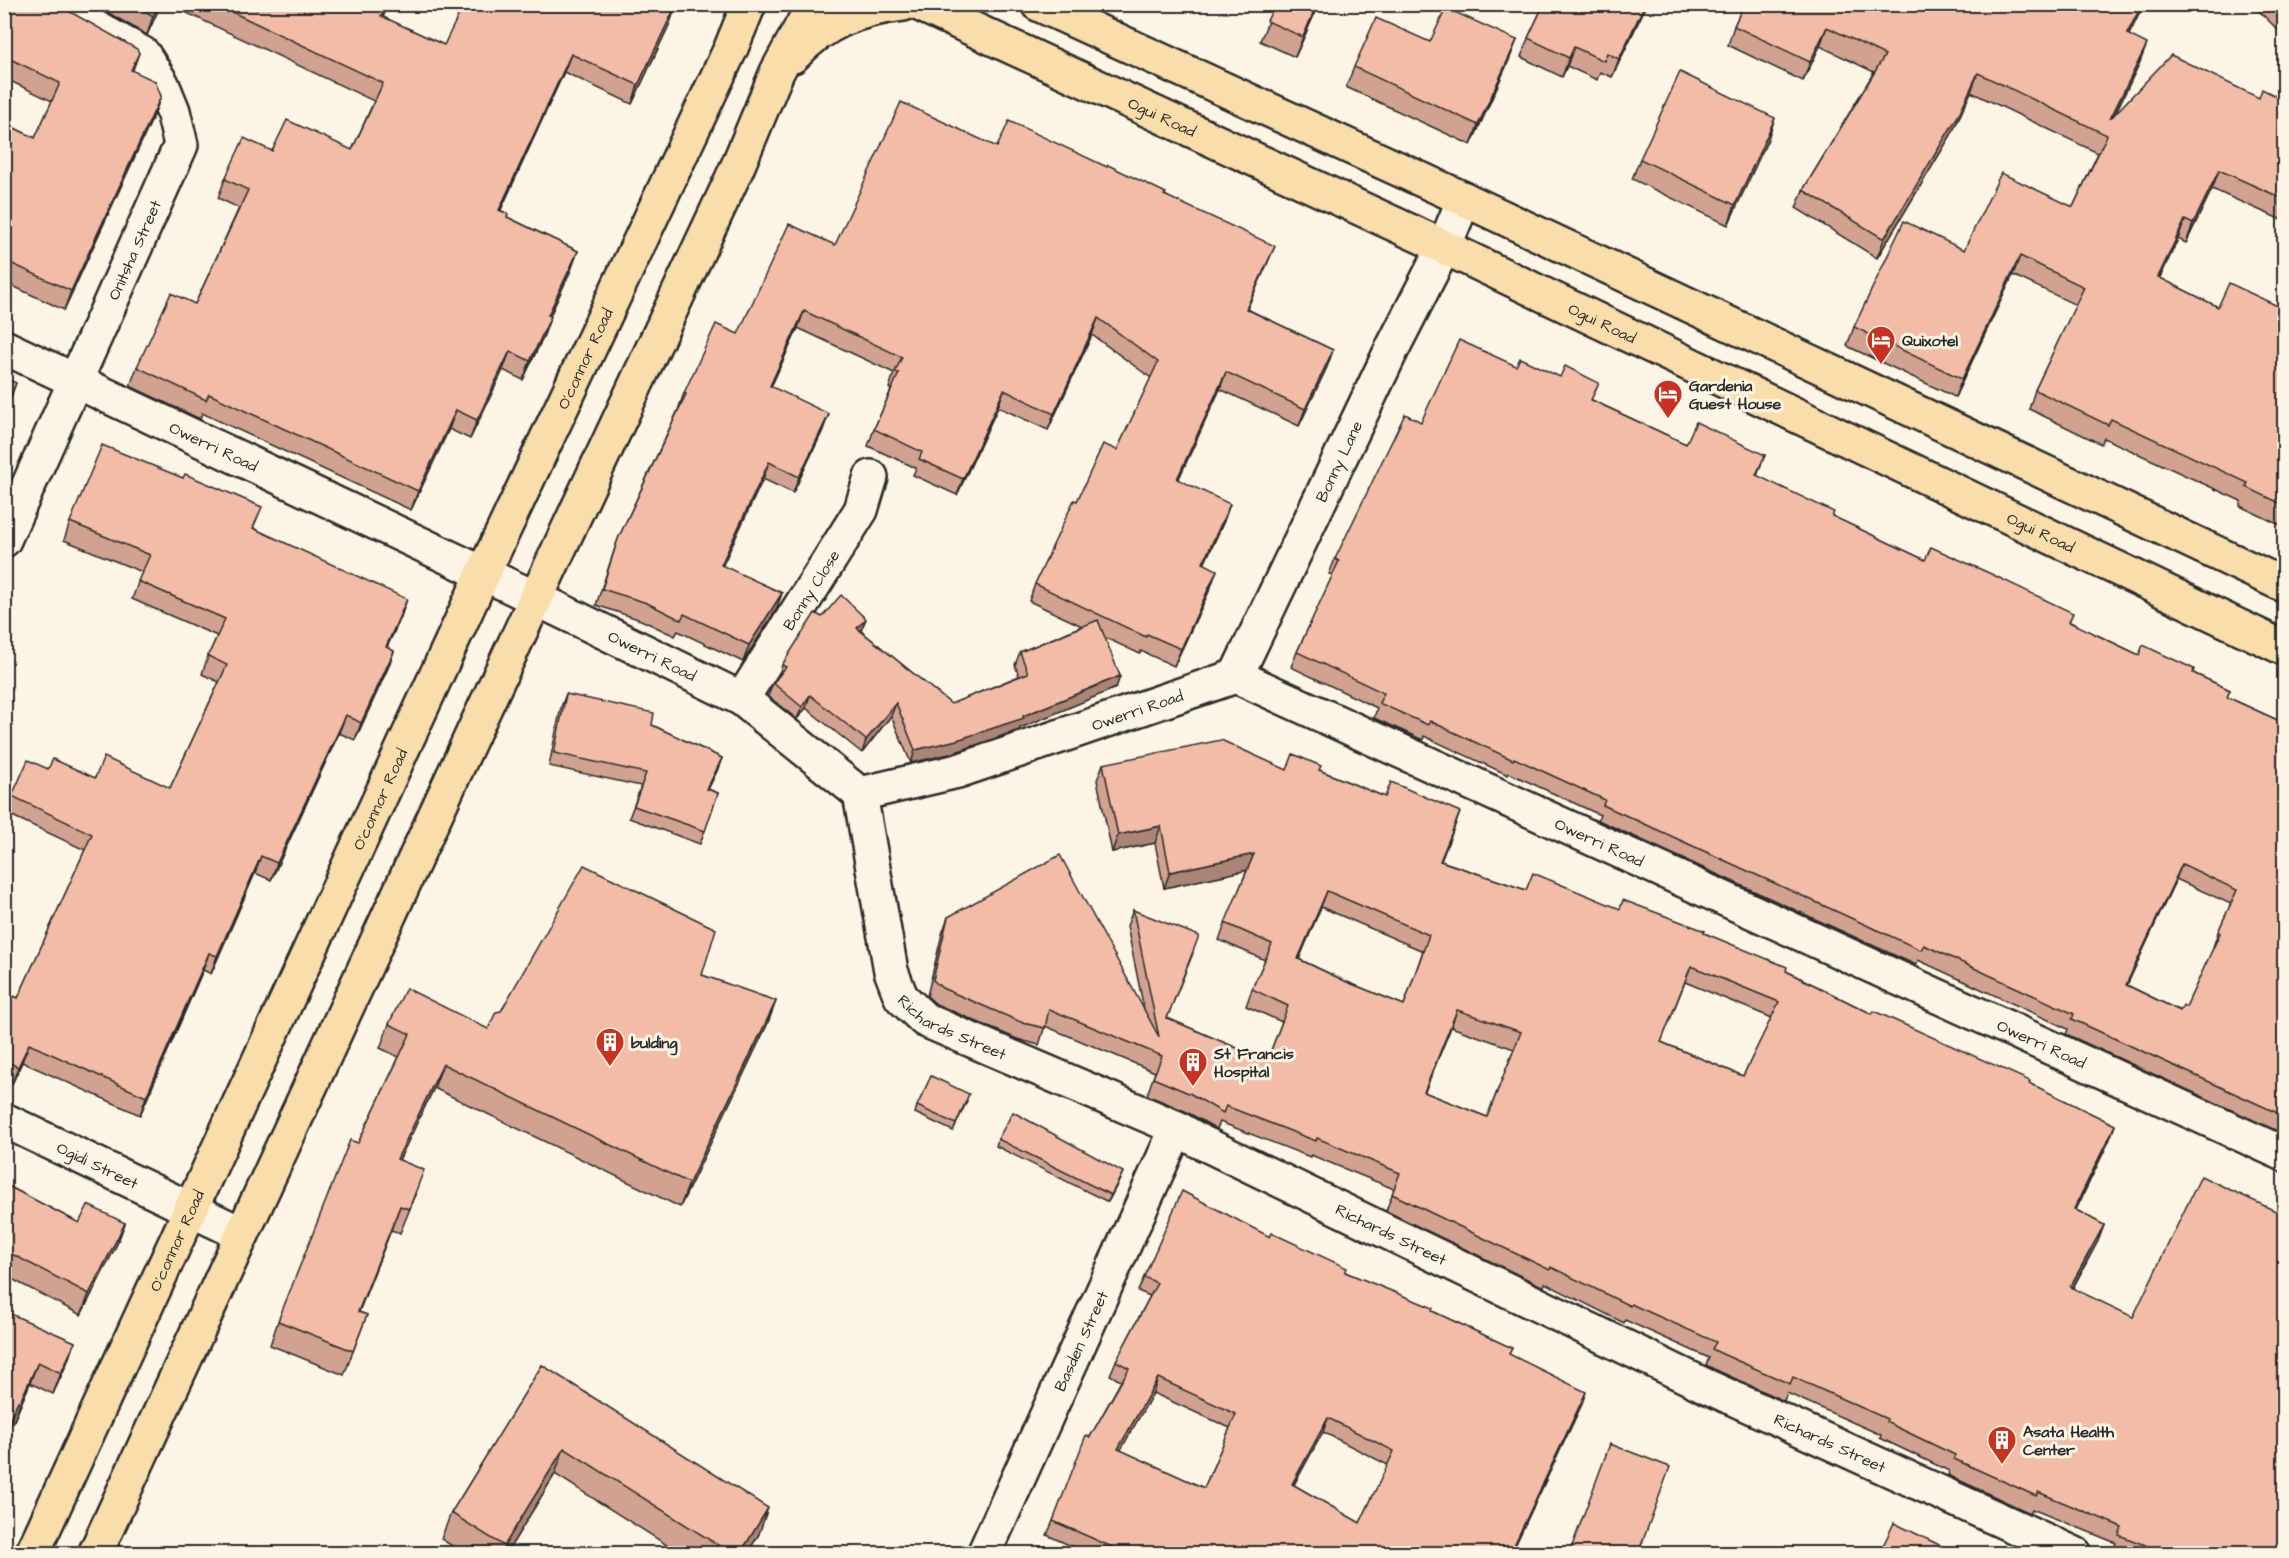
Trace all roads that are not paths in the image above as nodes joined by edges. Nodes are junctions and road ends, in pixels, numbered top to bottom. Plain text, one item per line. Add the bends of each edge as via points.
1 (53, 4) edge
2 (728, 4) edge
3 (749, 4) edge
4 (814, 4) edge
5 (903, 4) edge
6 (919, 4) edge
7 (1038, 4) edge
8 (731, 48) junction
9 (777, 72) junction
10 (1464, 199) junction
11 (1444, 247) junction
12 (4, 347) edge
13 (76, 381) junction
14 (871, 477) dead end
15 (4, 540) edge
16 (483, 574) junction
17 (2284, 585) edge
18 (537, 599) junction
19 (2284, 648) edge
20 (1236, 676) junction
21 (742, 699) junction
22 (860, 794) junction
23 (4, 1120) edge
24 (1177, 1128) junction
25 (2284, 1155) edge
26 (191, 1209) junction
27 (242, 1234) junction
28 (32, 1554) edge
29 (95, 1554) edge
30 (984, 1554) edge
31 (2075, 1554) edge

1 - 13 street, Onitsha Street via 143,54 162,84 181,145
2 - 8 main road
3 - 8 main road, O'connor Road
4 - 9 main road
5 - 9 main road via 838,20 801,46
6 - 11 main road, Ogui Road
7 - 10 main road
8 - 16 main road, O'connor Road
9 - 18 main road via 737,168
10 - 11 street, Bonny Lane
10 - 17 main road
11 - 19 main road, Ogui Road
11 - 20 street, Bonny Lane
12 - 13 street, Owerri Road
13 - 15 street, Onitsha Street
13 - 16 street, Owerri Road
14 - 21 street, Bonny Close via 861,510
16 - 18 street, Owerri Road
16 - 26 main road, O'connor Road
18 - 21 street, Owerri Road
18 - 27 main road
20 - 22 street, Owerri Road via 958,771
20 - 25 street, Owerri Road
21 - 22 street, Owerri Road
22 - 24 street, Richards Street via 891,971 902,997 925,1020
23 - 26 street, Ogidi Street
24 - 30 street, Basden Street
24 - 31 street, Richards Street via 1706,1386
26 - 27 street, Ogidi Street
26 - 28 main road, O'connor Road
27 - 29 main road

